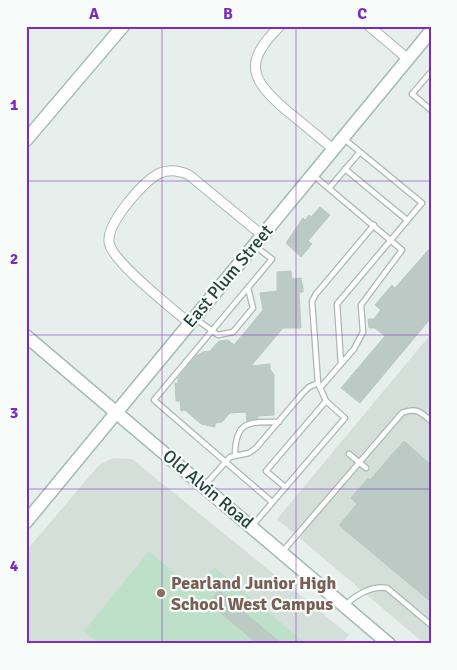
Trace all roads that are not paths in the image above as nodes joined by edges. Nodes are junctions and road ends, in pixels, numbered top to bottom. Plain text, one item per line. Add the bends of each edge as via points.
1 (123, 26) edge
2 (369, 26) edge
3 (275, 28) edge
4 (430, 35) edge
5 (408, 59) junction
6 (431, 72) edge
7 (431, 110) edge
8 (343, 138) junction
9 (26, 140) edge
10 (334, 150) junction
11 (360, 152) junction
12 (345, 169) junction
13 (313, 174) junction
14 (330, 187) junction
15 (407, 220) junction
16 (374, 224) junction
17 (262, 235) junction
18 (392, 240) junction
19 (254, 245) junction
20 (248, 288) junction
21 (191, 320) junction
22 (211, 331) junction
23 (26, 336) edge
24 (341, 364) junction
25 (319, 385) junction
26 (326, 401) junction
27 (116, 412) junction
28 (431, 421) edge
29 (279, 422) junction
30 (349, 454) dead end
31 (235, 456) junction
32 (224, 461) junction
33 (359, 462) junction
34 (366, 468) dead end
35 (204, 486) junction
36 (285, 487) junction
37 (272, 502) junction
38 (26, 522) edge
39 (252, 526) junction
40 (282, 552) junction
41 (345, 606) junction
42 (431, 625) edge
43 (389, 644) edge

1 - 9 street
2 - 5 street
3 - 10 street via 261,48 254,66 257,78 266,93
4 - 5 street, East Plum Street
5 - 8 street, East Plum Street
6 - 7 lane via 412,94
8 - 10 street, East Plum Street
8 - 11 lane
10 - 13 street, East Plum Street
11 - 12 lane
11 - 15 lane via 422,203
12 - 14 lane
12 - 15 lane
13 - 14 lane
13 - 17 street, East Plum Street
14 - 16 lane
15 - 18 lane
16 - 18 lane
16 - 25 lane via 312,301
17 - 19 street, East Plum Street
17 - 21 street via 189,175 178,170 161,173 144,184 113,223 109,242 115,256 129,270
18 - 24 lane via 337,304
18 - 24 lane via 402,250 361,305 363,332
19 - 20 lane via 272,259
19 - 21 street, East Plum Street
20 - 22 lane
20 - 22 lane via 253,308 233,332 218,335
21 - 22 lane
21 - 27 street, East Plum Street
22 - 32 lane via 154,400
23 - 27 street, Old Alvin Road
24 - 25 lane
25 - 26 lane
25 - 29 lane via 309,387
26 - 36 lane via 345,418
26 - 36 lane via 266,471
27 - 35 street, Old Alvin Road
27 - 38 street, East Plum Street
28 - 33 lane via 418,410 402,413
29 - 31 lane via 256,448
29 - 31 lane via 244,425 236,435
30 - 33 lane
31 - 32 lane
32 - 35 lane
32 - 37 lane
33 - 34 lane
33 - 40 lane
35 - 39 street, Old Alvin Road
36 - 37 lane
37 - 39 lane
39 - 40 street, Old Alvin Road
40 - 41 street, Old Alvin Road
41 - 42 lane via 354,596 383,587
41 - 43 street, Old Alvin Road

